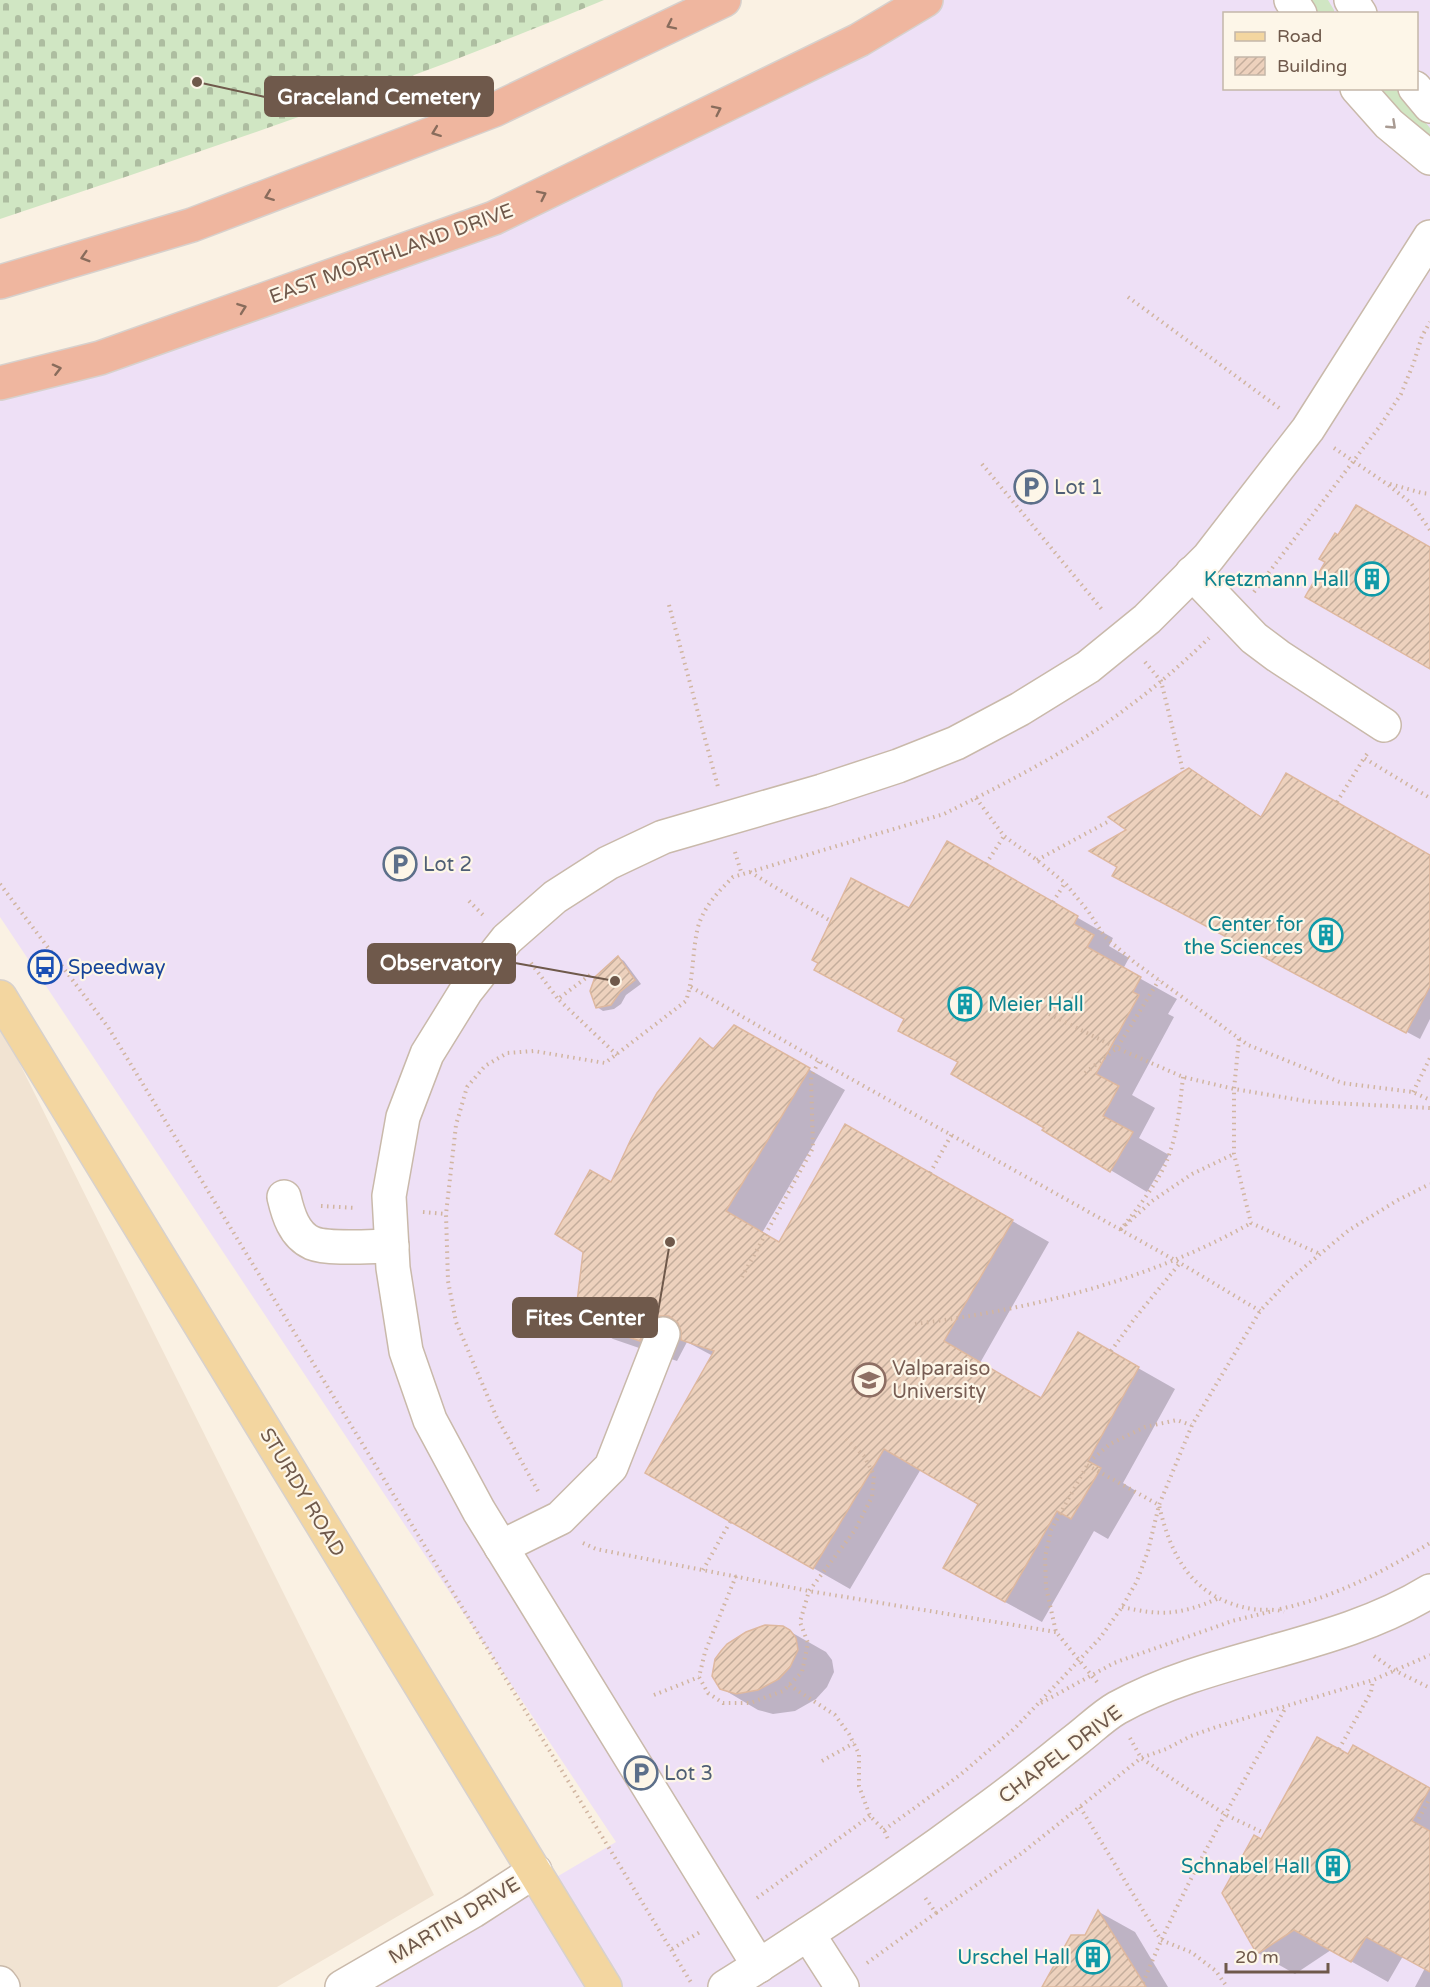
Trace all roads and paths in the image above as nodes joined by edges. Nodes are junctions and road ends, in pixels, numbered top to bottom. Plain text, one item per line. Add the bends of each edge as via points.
1 (724, 0) edge
2 (926, 0) edge
3 (1359, 90) edge
4 (1417, 90) edge
5 (1430, 106) edge
6 (1430, 158) edge
7 (1430, 237) edge
8 (0, 282) edge
9 (1430, 322) edge
10 (0, 383) edge
11 (982, 464) dead end
12 (1387, 484) dead end
13 (1430, 494) edge
14 (1192, 573) junction
15 (669, 605) dead end
16 (1232, 616) junction
17 (1125, 637) junction
18 (1161, 681) junction
19 (1384, 725) joint
20 (1364, 758) junction
21 (1183, 771) dead end
22 (976, 798) junction
23 (1430, 798) edge
24 (1337, 802) dead end
25 (725, 819) junction
26 (1111, 820) dead end
27 (1004, 836) junction
28 (1037, 860) junction
29 (986, 864) dead end
30 (749, 872) junction
31 (742, 874) junction
32 (1065, 883) junction
33 (0, 884) edge
34 (1053, 902) dead end
35 (834, 923) dead end
36 (590, 975) dead end
37 (1159, 980) junction
38 (690, 987) junction
39 (0, 998) edge
40 (1049, 1014) dead end
41 (1239, 1039) junction
42 (1117, 1048) junction
43 (617, 1055) junction
44 (1430, 1058) edge
45 (819, 1061) junction
46 (1085, 1073) dead end
47 (1183, 1077) junction
48 (1234, 1089) junction
49 (1413, 1092) junction
50 (1430, 1100) edge
51 (1430, 1108) edge
52 (952, 1134) junction
53 (1234, 1154) junction
54 (930, 1173) dead end
55 (1430, 1184) edge
56 (284, 1197) dead end
57 (1251, 1223) junction
58 (1121, 1229) junction
59 (392, 1246) junction
60 (1320, 1254) junction
61 (1178, 1261) junction
62 (742, 1277) dead end
63 (1260, 1311) junction
64 (915, 1324) dead end
65 (663, 1334) dead end
66 (1111, 1351) dead end
67 (1192, 1425) junction
68 (843, 1436) dead end
69 (1087, 1465) junction
70 (540, 1494) dead end
71 (1159, 1505) junction
72 (730, 1522) dead end
73 (580, 1543) dead end
74 (1430, 1543) edge
75 (501, 1547) junction
76 (702, 1570) junction
77 (736, 1576) junction
78 (1430, 1591) edge
79 (809, 1592) junction
80 (1217, 1599) junction
81 (1122, 1607) junction
82 (1056, 1632) junction
83 (1430, 1655) edge
84 (1080, 1660) junction
85 (1093, 1675) dead end
86 (699, 1677) junction
87 (1373, 1680) junction
88 (789, 1685) junction
89 (654, 1695) dead end
90 (1287, 1707) junction
91 (854, 1743) junction
92 (1339, 1749) dead end
93 (1142, 1758) junction
94 (822, 1761) dead end
95 (1430, 1798) edge
96 (1080, 1807) junction
97 (1226, 1815) junction
98 (870, 1816) junction
99 (1416, 1824) dead end
100 (1264, 1833) dead end
101 (535, 1871) junction
102 (923, 1895) dead end
103 (750, 1902) dead end
104 (936, 1913) junction
105 (703, 1931) dead end
106 (808, 1934) junction
107 (1161, 1940) junction
108 (672, 1949) junction
109 (759, 1966) junction
110 (0, 1983) edge
111 (1143, 1983) dead end
112 (840, 1985) edge
113 (3, 1987) edge
114 (342, 1987) edge
115 (605, 1987) edge
116 (694, 1987) edge
117 (725, 1987) edge
118 (1227, 1987) edge

1 -> 8 highway via 494,110 192,225
10 -> 2 highway, EAST MORTHLAND DRIVE via 100,358 494,218 859,40
3 -> 6 street via 1389,124
4 - 5 street
7 - 14 street via 1308,429 1208,558
9 - 16 path via 1401,394 1380,426 1248,601
11 - 17 path
12 - 13 path
14 - 16 street
14 - 17 street
15 - 25 path
16 - 18 path
16 - 19 street via 1278,656
17 - 18 path
17 - 25 street via 1088,667 956,743 898,766
18 - 21 path
18 - 22 path via 1127,709 1071,745
19 - 20 path
20 - 23 path
20 - 24 path
22 - 27 path
22 - 30 path via 944,814
25 - 31 path
25 - 59 street via 663,837 608,863 555,897 507,939 466,991 427,1054 403,1117 389,1197
26 - 28 path
27 - 28 path
27 - 29 path
28 - 32 path
30 - 31 path
30 - 35 path
31 - 38 path via 733,877 712,898 699,925
32 - 34 path
32 - 37 path via 1105,937
33 - 108 path via 108,1027
36 - 43 path via 558,999
37 - 41 path
37 - 42 path
38 - 43 path via 686,1001
38 - 45 path
39 - 101 main road, STURDY ROAD
40 - 42 path
41 - 48 path
41 - 49 path via 1342,1083
42 - 46 path
42 - 47 path
43 - 70 path via 605,1063 534,1051 507,1053 484,1066 467,1087 456,1125 446,1214 448,1281 456,1322 496,1416
44 - 49 path
45 - 52 path
45 - 62 path via 811,1077 813,1148
47 - 48 path
47 - 58 path via 1169,1157
48 - 51 path via 1312,1102
48 - 53 path
49 - 50 path
52 - 54 path
52 - 58 path
53 - 57 path
53 - 58 path via 1152,1201
55 - 60 path via 1349,1230
56 - 59 street via 299,1233 313,1243
57 - 60 path
57 - 61 path
58 - 61 path
59 - 75 street via 406,1351 430,1420
60 - 63 path
61 - 63 path
61 - 64 path via 1066,1296 974,1317
61 - 66 path
63 - 67 path
65 - 75 street via 611,1467 560,1518
67 - 69 path via 1177,1420 1145,1427 1110,1444
67 - 71 path
68 - 79 path via 864,1456 874,1475 872,1497 855,1530
69 - 71 path
69 - 82 path via 1051,1530 1045,1557 1046,1587
71 - 80 path via 1181,1564
71 - 81 path via 1148,1551
72 - 76 path
73 - 76 path
74 - 80 path via 1364,1582 1310,1603 1278,1610 1252,1609
75 - 109 street
76 - 77 path
77 - 79 path
77 - 86 path
78 - 106 street, CHAPEL DRIVE via 1385,1614 1290,1647 1197,1673 1114,1710 1011,1792
79 - 82 path
79 - 88 path via 800,1622 808,1643 802,1672
80 - 81 path via 1169,1614
81 - 84 path
82 - 84 path
83 - 87 path
84 - 85 path
84 - 98 path via 1015,1728 960,1775 884,1830
86 - 88 path via 708,1693 723,1703 750,1703
86 - 89 path
87 - 90 path
87 - 92 path via 1371,1692
88 - 91 path via 835,1715
90 - 93 path via 1191,1736
90 - 97 path
91 - 94 path
91 - 98 path via 859,1754 859,1786
93 - 96 path
93 - 97 path
95 - 99 path
96 - 104 path
96 - 107 path
97 - 100 path
97 - 107 path
98 - 103 path
101 - 114 street, MARTIN DRIVE
101 - 115 main road, STURDY ROAD
102 - 104 path
104 - 112 path
105 - 108 path
106 - 109 street, CHAPEL DRIVE
106 - 112 street
107 - 111 path
107 - 118 path via 1191,1952 1215,1971
108 - 116 path
109 - 117 street, CHAPEL DRIVE
110 - 113 street

